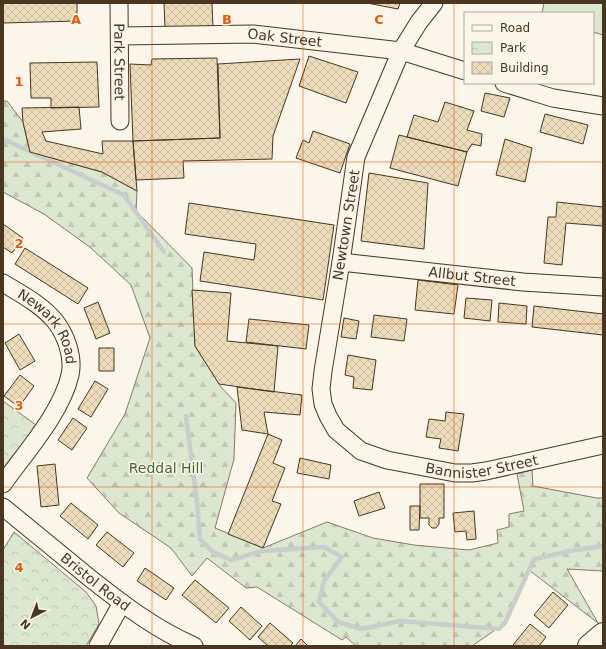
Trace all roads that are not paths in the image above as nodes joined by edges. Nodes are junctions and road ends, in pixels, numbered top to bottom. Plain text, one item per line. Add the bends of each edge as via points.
1 (119, 3) edge
2 (434, 3) edge
3 (120, 36) junction
4 (401, 51) junction
5 (464, 71) edge
6 (507, 84) edge
7 (603, 106) edge
8 (120, 120) dead end
9 (341, 262) junction
10 (3, 283) edge
11 (603, 287) edge
12 (603, 445) edge
13 (361, 451) joint
14 (3, 484) edge
15 (3, 507) edge
16 (122, 603) junction
17 (603, 634) edge
18 (98, 646) edge
19 (194, 646) edge
20 (589, 646) edge

1 - 3 street, Park Street
2 - 4 street, Newtown Street
3 - 4 street, Oak Street via 252,34
3 - 8 street, Park Street
4 - 5 street, Oak Street
4 - 9 street, Newtown Street via 356,157
6 - 7 street via 553,98
9 - 11 street, Allbut Street via 523,282
9 - 13 street, Newtown Street via 321,389 323,404 336,430
10 - 14 street, Newark Road via 44,309 55,321 68,344 71,363 65,390 47,424
12 - 13 street, Bannister Street via 472,473 455,473 387,460
15 - 16 street, Bristol Road
16 - 18 street
16 - 19 street, Bristol Road via 173,637
17 - 20 main road

